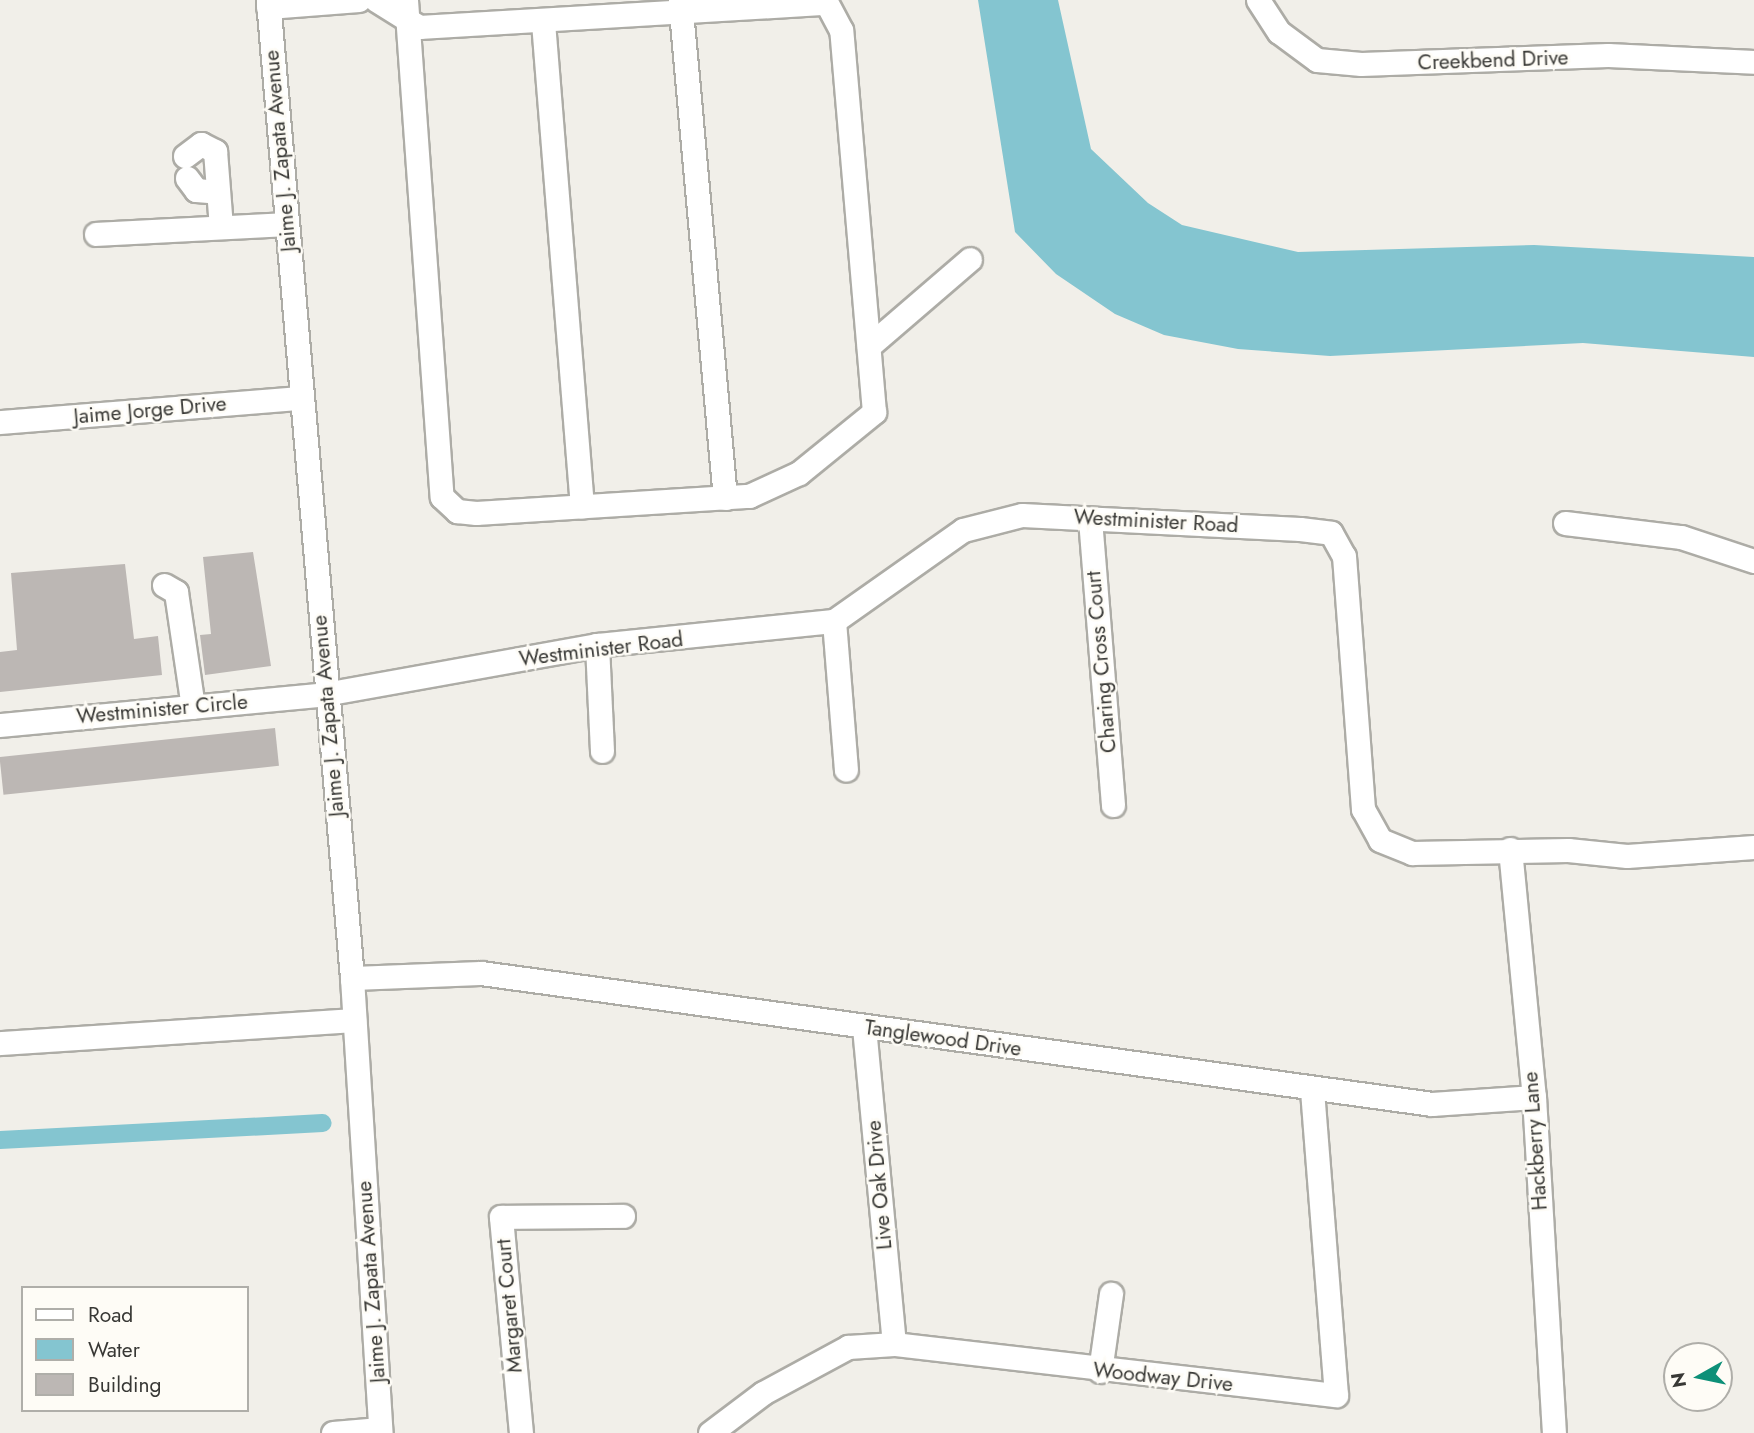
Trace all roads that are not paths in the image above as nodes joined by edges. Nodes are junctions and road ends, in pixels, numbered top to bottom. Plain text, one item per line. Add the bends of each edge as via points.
1 (359, 0) edge
2 (376, 0) edge
3 (1258, 0) edge
4 (825, 1) edge
5 (268, 3) edge
6 (681, 7) edge
7 (647, 8) edge
8 (407, 10) edge
9 (543, 22) junction
10 (1754, 62) edge
11 (218, 192) junction
12 (286, 224) junction
13 (221, 227) junction
14 (96, 234) dead end
15 (970, 259) dead end
16 (869, 346) junction
17 (301, 398) junction
18 (0, 422) edge
19 (725, 498) junction
20 (582, 506) junction
21 (1090, 519) junction
22 (1565, 523) dead end
23 (1754, 561) edge
24 (164, 585) dead end
25 (834, 621) junction
26 (597, 645) junction
27 (325, 694) junction
28 (193, 707) junction
29 (0, 725) edge
30 (602, 751) dead end
31 (846, 769) dead end
32 (1112, 805) dead end
33 (1754, 846) edge
34 (1510, 849) junction
35 (352, 978) junction
36 (354, 1020) junction
37 (864, 1027) junction
38 (0, 1043) edge
39 (1312, 1089) junction
40 (1534, 1097) junction
41 (624, 1216) dead end
42 (1111, 1294) dead end
43 (894, 1344) junction
44 (1100, 1371) junction
45 (380, 1431) edge
46 (333, 1433) edge
47 (521, 1433) edge
48 (710, 1433) edge
49 (1554, 1433) edge

1 - 5 street
2 - 8 street
3 - 10 street, Creekbend Drive via 1279,32 1317,60 1361,64 1608,55
4 - 6 street
4 - 16 street via 842,30
5 - 12 street, Jaime J. Zapata Avenue
6 - 7 street
6 - 19 street
7 - 9 street
8 - 9 street via 419,27
8 - 20 street via 442,497 457,511 476,513
9 - 20 street
11 - 11 street via 215,151 201,144 186,167 196,190
11 - 13 street
12 - 13 street
12 - 17 street, Jaime J. Zapata Avenue
13 - 14 street
15 - 16 street
16 - 19 street via 874,412 799,473 749,496
17 - 18 street, Jaime Jorge Drive
17 - 27 street, Jaime J. Zapata Avenue
19 - 20 street
21 - 25 street, Westminister Road via 1022,514 963,530
21 - 32 street, Charing Cross Court
21 - 34 street, Westminister Road via 1331,533 1344,556 1363,809 1380,839 1412,853
22 - 23 street via 1681,537
24 - 28 street via 176,592
25 - 26 street, Westminister Road
25 - 31 street
26 - 27 street, Westminister Road
26 - 30 street
27 - 28 street, Westminister Circle
27 - 35 street, Jaime J. Zapata Avenue
28 - 29 street, Westminister Circle
33 - 34 street, Westminister Road via 1627,856
34 - 40 street, Hackberry Lane
35 - 36 street, Jaime J. Zapata Avenue
35 - 37 street, Tanglewood Drive via 481,973
36 - 38 street
36 - 45 street, Jaime J. Zapata Avenue
37 - 39 street, Tanglewood Drive
37 - 43 street, Live Oak Drive
39 - 40 street, Tanglewood Drive via 1432,1104
39 - 44 street, Woodway Drive via 1336,1395
40 - 49 street, Hackberry Lane
41 - 47 street, Margaret Court via 501,1217
42 - 44 street
43 - 44 street, Woodway Drive
43 - 48 street, Woodway Drive via 848,1347 798,1371
45 - 46 street

